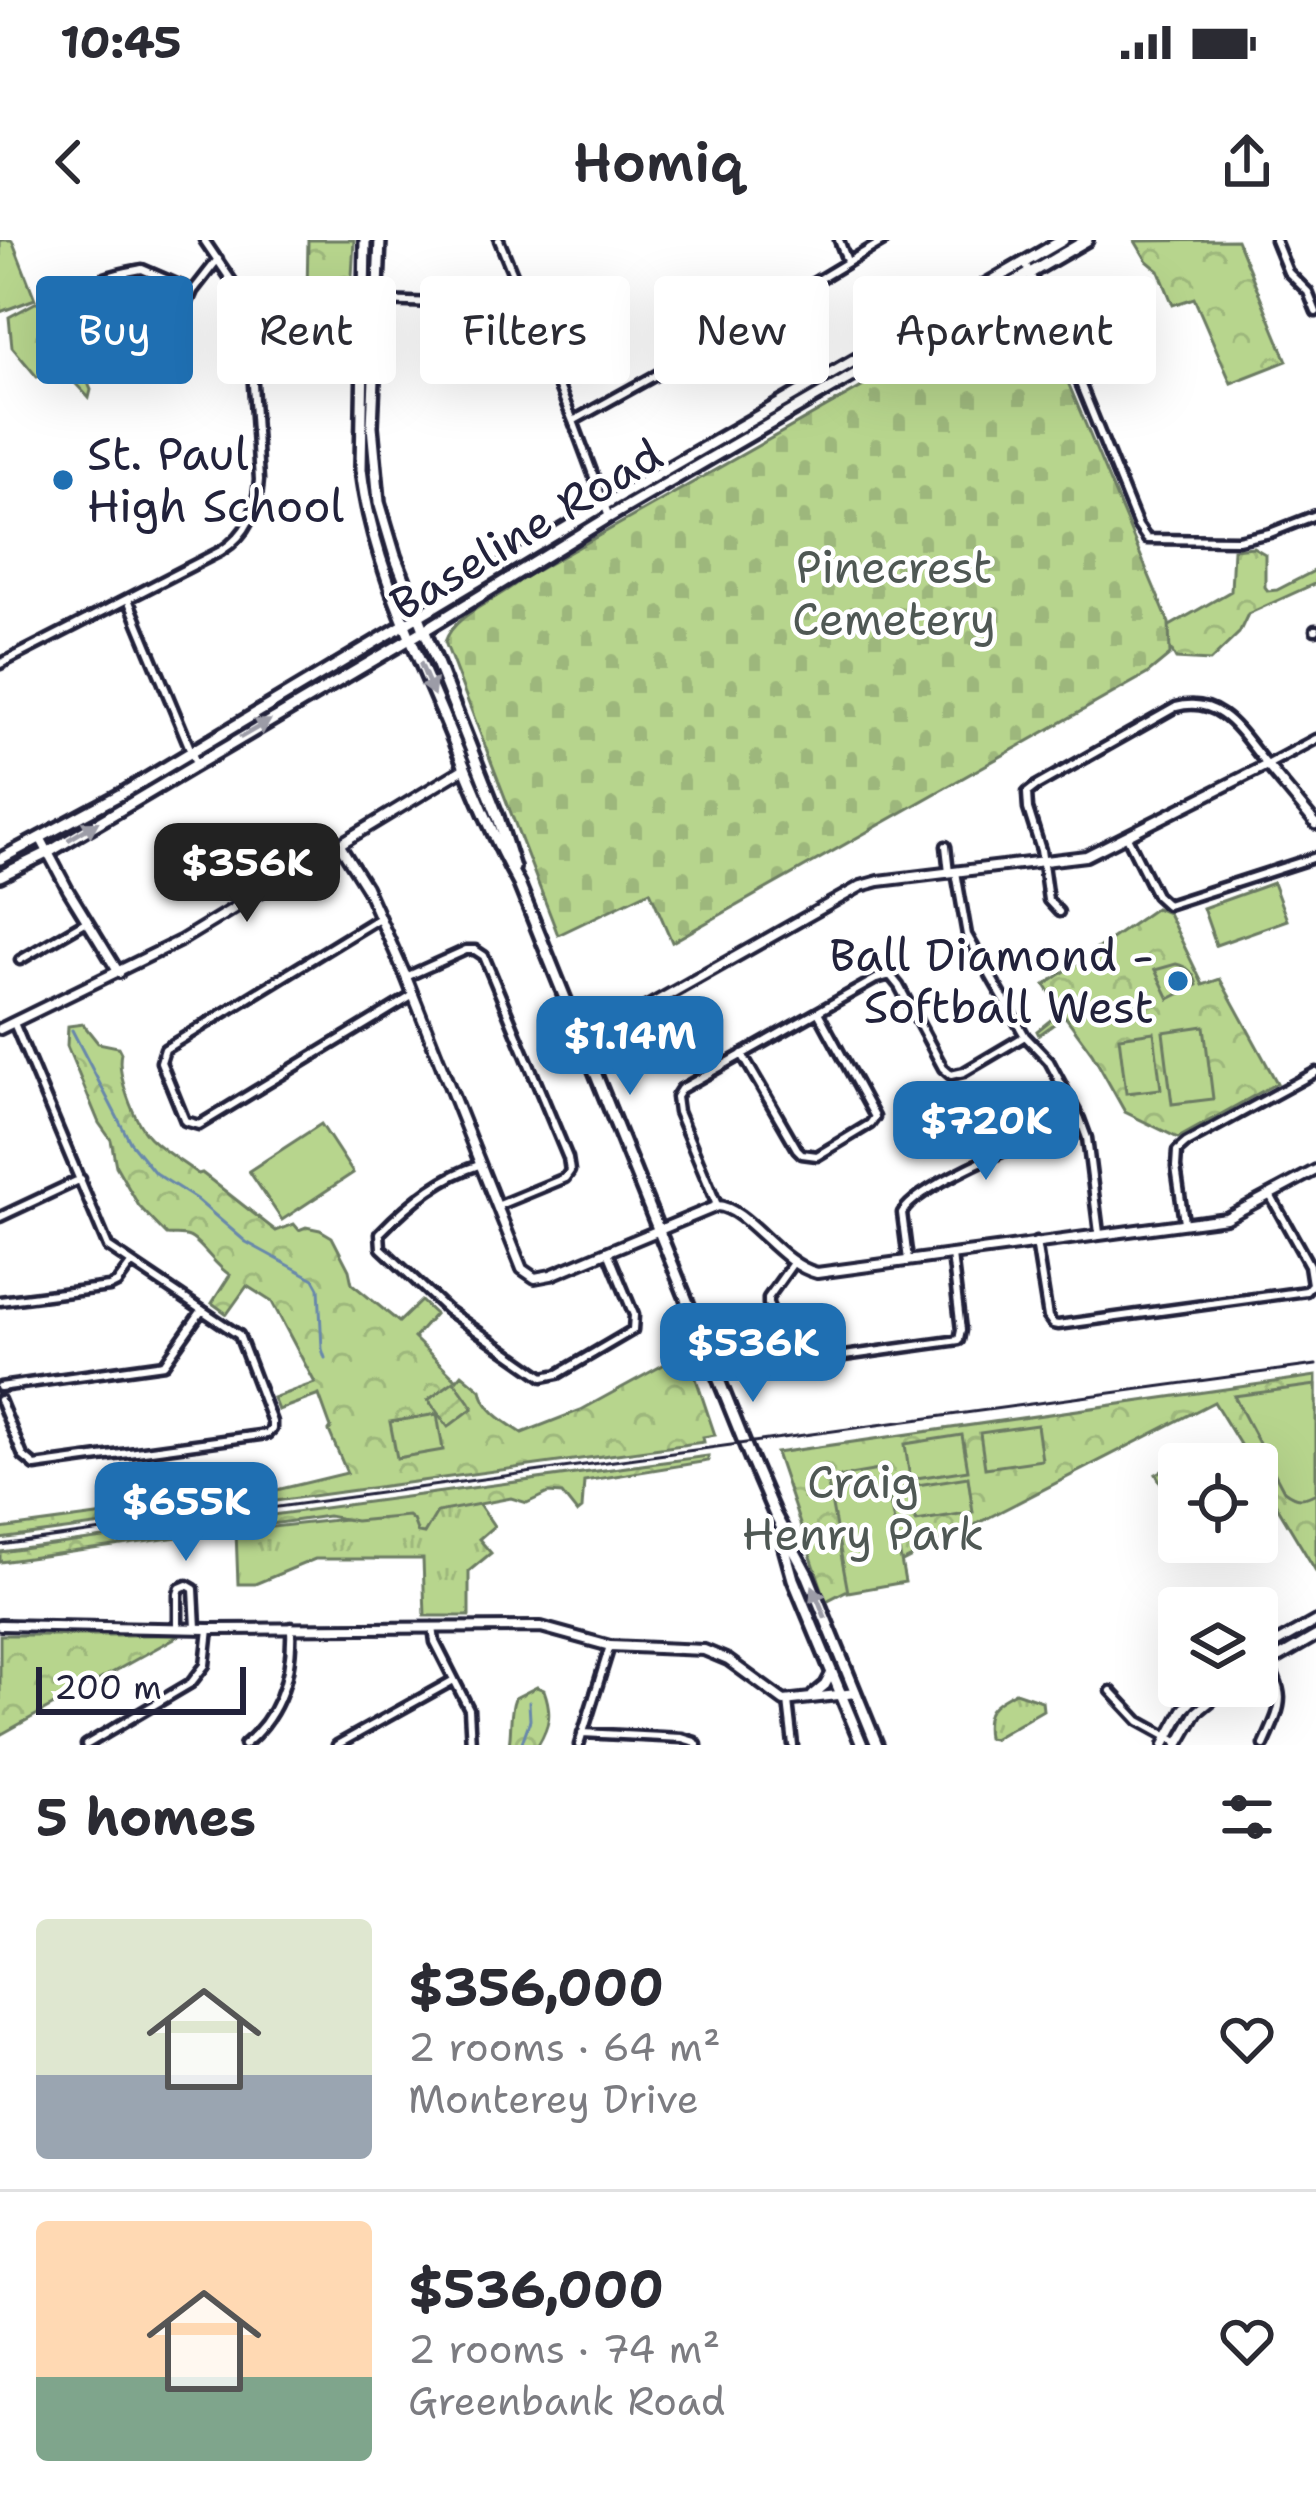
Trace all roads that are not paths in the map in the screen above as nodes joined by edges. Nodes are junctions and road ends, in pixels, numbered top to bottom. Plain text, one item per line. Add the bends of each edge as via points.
1 (204, 240) edge
2 (364, 240) edge
3 (380, 240) edge
4 (499, 240) edge
5 (838, 240) edge
6 (885, 240) edge
7 (1064, 240) edge
8 (1087, 240) edge
9 (1275, 240) edge
10 (218, 259) junction
11 (847, 261) junction
12 (1028, 268) junction
13 (229, 276) edge
14 (363, 276) edge
15 (378, 276) edge
16 (513, 276) edge
17 (193, 291) junction
18 (1316, 312) edge
19 (252, 384) edge
20 (361, 384) edge
21 (374, 384) edge
22 (558, 384) edge
23 (573, 421) junction
24 (606, 511) junction
25 (1316, 515) edge
26 (128, 599) junction
27 (417, 615) junction
28 (404, 624) junction
29 (423, 631) junction
30 (410, 638) junction
31 (0, 664) edge
32 (1316, 739) edge
33 (190, 751) junction
34 (196, 763) junction
35 (1267, 765) junction
36 (465, 768) junction
37 (1316, 824) edge
38 (1127, 837) junction
39 (41, 839) junction
40 (339, 844) junction
41 (946, 845) dead end
42 (47, 853) junction
43 (1316, 857) edge
44 (0, 859) edge
45 (1043, 862) junction
46 (953, 872) junction
47 (0, 876) edge
48 (519, 884) junction
49 (1060, 912) dead end
50 (379, 918) junction
51 (87, 921) junction
52 (20, 960) dead end
53 (119, 973) junction
54 (406, 977) junction
55 (412, 996) junction
56 (818, 1012) junction
57 (14, 1023) junction
58 (0, 1029) edge
59 (1025, 1036) junction
60 (583, 1042) junction
61 (742, 1054) junction
62 (1316, 1072) edge
63 (1080, 1119) junction
64 (479, 1165) junction
65 (1316, 1170) edge
66 (81, 1179) junction
67 (1270, 1195) junction
68 (497, 1206) junction
69 (717, 1206) junction
70 (0, 1217) edge
71 (1184, 1222) junction
72 (659, 1231) junction
73 (1099, 1234) junction
74 (1036, 1242) junction
75 (608, 1252) junction
76 (952, 1255) junction
77 (908, 1260) junction
78 (793, 1263) junction
79 (131, 1264) junction
80 (0, 1301) edge
81 (202, 1310) junction
82 (0, 1387) edge
83 (0, 1400) edge
84 (775, 1514) junction
85 (1316, 1621) edge
86 (0, 1625) edge
87 (291, 1627) junction
88 (178, 1628) junction
89 (196, 1628) junction
90 (433, 1628) junction
91 (208, 1629) junction
92 (1316, 1636) edge
93 (1278, 1642) edge
94 (610, 1646) junction
95 (1278, 1658) edge
96 (832, 1672) junction
97 (454, 1680) junction
98 (1278, 1687) edge
99 (1111, 1691) dead end
100 (856, 1694) junction
101 (841, 1695) junction
102 (807, 1700) junction
103 (788, 1701) junction
104 (1186, 1707) edge
105 (1204, 1707) edge
106 (582, 1733) junction
107 (1166, 1741) edge
108 (1179, 1744) edge
109 (88, 1745) edge
110 (244, 1745) edge
111 (337, 1745) edge
112 (471, 1745) edge
113 (579, 1745) edge
114 (697, 1745) edge
115 (793, 1745) edge
116 (862, 1745) edge
117 (877, 1745) edge
118 (1264, 1745) edge

1 - 10 street
2 - 14 main road
3 - 15 main road
4 - 16 street
5 - 11 street
6 - 11 street
7 - 12 main road, Baseline Road
8 - 12 main road, Baseline Road
9 - 18 street
10 - 13 street
10 - 17 street
11 - 23 street
12 - 24 main road, Baseline Road
12 - 25 street via 1147,539 1238,540
17 - 17 street via 142,269 97,283 84,300 100,340 113,350 174,327
19 - 26 street via 259,480 252,517 229,546
20 - 28 main road via 364,499
21 - 27 main road via 376,480
22 - 23 street
23 - 24 street
24 - 27 main road, Baseline Road
24 - 29 main road, Baseline Road
26 - 31 street
26 - 33 street
27 - 28 main road, Baseline Road
27 - 29 main road
28 - 30 main road
28 - 33 main road, Baseline Road
29 - 30 main road, Baseline Road
29 - 48 main road
34 -> 30 main road, Baseline Road
30 -> 36 main road
32 - 35 street
33 - 34 street
33 - 39 main road, Baseline Road
42 -> 34 main road, Baseline Road
35 - 37 street
35 - 38 street
35 - 45 street via 1222,712 1176,706 1027,793
36 - 40 street
36 - 48 main road
38 - 43 street via 1167,905
38 - 45 street via 1086,856
39 - 42 street
39 - 44 main road, Baseline Road
40 - 50 street
40 - 53 street
41 - 46 street
42 - 47 main road, Baseline Road
42 - 51 street
45 - 46 street
45 - 49 street via 1048,900
46 - 59 street via 968,935
46 - 60 street via 861,886
48 - 60 main road
50 - 54 street
50 - 55 street via 164,1049 161,1062 185,1121 199,1125
51 - 52 street
51 - 53 street
53 - 57 street
54 - 55 street
54 - 68 street via 466,950 484,956 568,1158 566,1178
55 - 64 street
56 - 59 street via 890,975 951,1075
56 - 61 street
56 - 61 street via 875,1117 817,1156 797,1149
57 - 58 street
57 - 66 street
59 - 63 street via 1049,1061
60 - 72 main road
61 - 69 street via 676,1097
62 - 71 street via 1177,1151
63 - 73 street
63 - 77 street via 909,1202 902,1213
64 - 68 street
64 - 75 street via 407,1205 380,1233 380,1248 447,1310 543,1377 633,1330
65 - 67 street
66 - 70 street
66 - 79 street via 108,1247
67 - 71 street via 1226,1218
67 - 74 street via 1309,1264 1309,1290 1058,1325 1048,1317
68 - 75 street via 522,1269 535,1278
69 - 72 street
69 - 78 street
71 - 73 street
72 - 75 street
72 - 84 main road
73 - 74 street
74 - 76 street
76 - 77 street
76 - 78 street via 959,1340 808,1361 793,1356 768,1301
77 - 78 street via 817,1273
79 - 80 street via 109,1286
79 - 81 street
81 - 82 street via 164,1364
81 - 83 street via 239,1335 272,1422 267,1434 35,1466
84 - 96 main road
100 -> 84 main road
85 - 93 street
86 - 88 street
87 - 90 street
87 - 91 street
87 - 110 street via 287,1683 274,1713
88 - 89 street
88 - 89 street via 178,1594 187,1585 194,1589
89 - 91 street
90 - 94 street via 542,1627
90 - 97 street
91 - 109 street via 205,1665 191,1683
92 - 95 street
94 - 103 street via 717,1654
94 - 106 street
96 - 101 main road
96 - 102 street
97 - 111 street
97 - 112 street via 469,1709
98 - 118 street via 1277,1717
99 - 107 street
100 - 101 street
100 - 117 main road
101 - 102 street
101 - 116 main road
102 - 103 street
103 - 115 street
104 - 107 street
105 - 108 street
106 - 113 street
106 - 114 street
107 - 108 street

